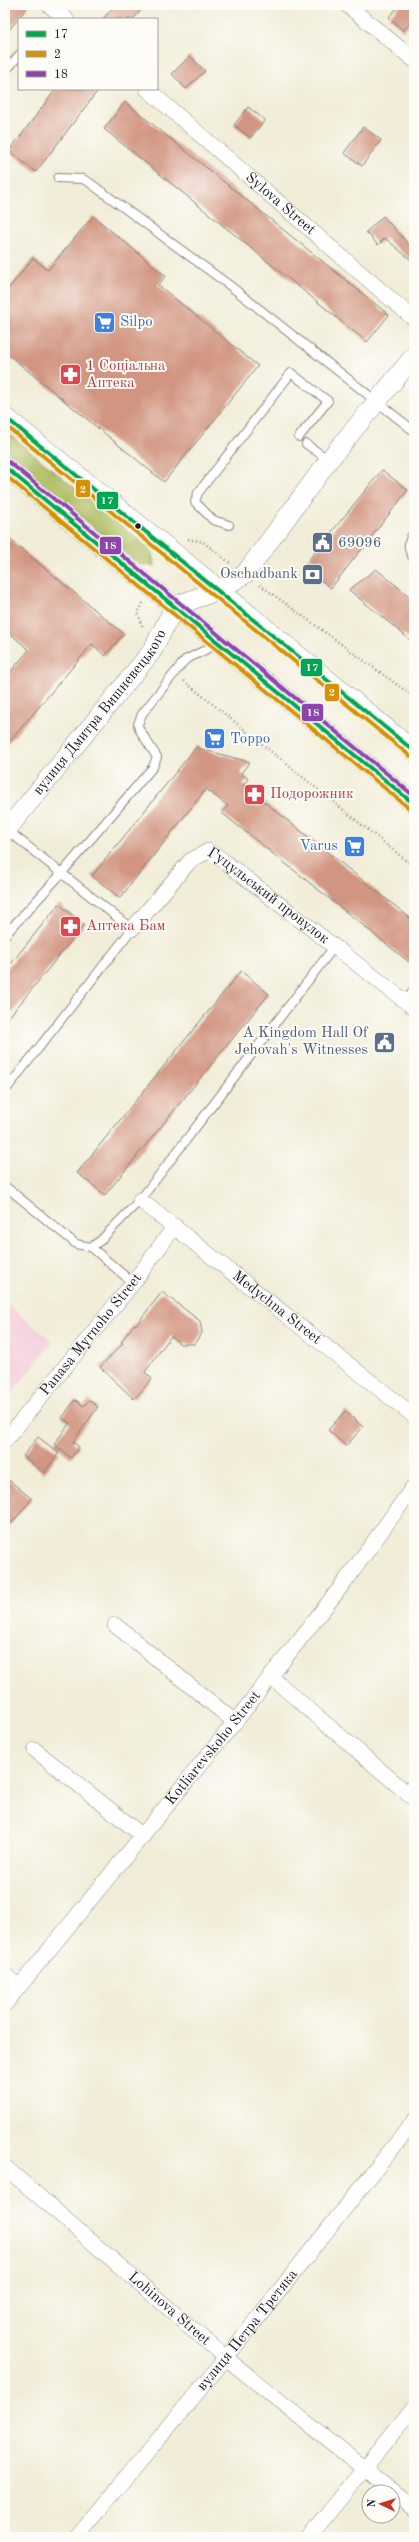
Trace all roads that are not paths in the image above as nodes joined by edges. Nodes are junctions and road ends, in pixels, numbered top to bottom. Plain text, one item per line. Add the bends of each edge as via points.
1 (346, 5) edge
2 (18, 56) edge
3 (414, 60) edge
4 (5, 72) edge
5 (148, 90) edge
6 (58, 178) dead end
7 (414, 319) edge
8 (414, 356) edge
9 (377, 403) junction
10 (5, 417) edge
11 (414, 431) edge
12 (299, 437) dead end
13 (306, 444) dead end
14 (329, 460) junction
15 (5, 467) edge
16 (230, 525) dead end
17 (414, 532) edge
18 (414, 559) edge
19 (219, 590) junction
20 (176, 606) junction
21 (220, 643) junction
22 (414, 751) edge
23 (414, 804) edge
24 (6, 831) edge
25 (61, 874) junction
26 (132, 930) junction
27 (5, 935) edge
28 (334, 947) junction
29 (414, 989) edge
30 (410, 1005) edge
31 (5, 1091) edge
32 (5, 1186) edge
33 (140, 1200) junction
34 (175, 1226) junction
35 (91, 1247) junction
36 (133, 1283) junction
37 (414, 1416) edge
38 (5, 1441) edge
39 (414, 1486) edge
40 (115, 1625) dead end
41 (271, 1677) junction
42 (235, 1722) junction
43 (35, 1750) dead end
44 (414, 1799) edge
45 (143, 1836) junction
46 (5, 1975) edge
47 (19, 1987) junction
48 (5, 2004) edge
49 (414, 2121) edge
50 (5, 2167) edge
51 (226, 2358) junction
52 (414, 2407) edge
53 (363, 2469) junction
54 (383, 2484) edge
55 (401, 2498) edge
56 (414, 2508) edge
57 (77, 2537) edge
58 (309, 2537) edge

1 - 3 street
2 - 4 lane
5 - 7 street, Sylova Street
6 - 9 lane via 83,179 90,183 229,285
8 - 9 street
9 - 11 lane
9 - 14 street
10 - 19 street
12 - 16 lane via 328,401 291,373 198,493 195,502 213,520
13 - 14 lane
14 - 19 street via 245,574
15 - 20 street
17 - 18 lane via 409,552
19 - 20 street
19 - 22 street
20 - 21 street
20 - 24 street, вулиця Дмитра Вишневецького via 152,651
21 - 23 street
21 - 25 lane via 185,660 142,714 138,724 154,750 157,757 155,763
24 - 25 lane
25 - 26 lane
25 - 27 lane
26 - 28 street, Гуцульський провулок via 190,861 208,851
26 - 31 lane
28 - 30 street, Гуцульський провулок
28 - 33 lane
29 - 30 lane
32 - 35 lane via 76,1244
33 - 34 street, Medychna Street
33 - 35 lane
34 - 36 street, Panasa Myrnoho Street
34 - 37 street, Medychna Street
35 - 36 lane
36 - 38 street, Panasa Myrnoho Street
39 - 41 street, Kotliarevskoho Street via 347,1579
40 - 42 street
41 - 42 street, Kotliarevskoho Street
41 - 44 street
42 - 45 street, Kotliarevskoho Street
43 - 45 street
45 - 47 street, Kotliarevskoho Street
46 - 47 street
47 - 48 street, Kotliarevskoho Street
49 - 51 street, вулиця Петра Третяка
50 - 51 street, Lohinova Street
51 - 53 street, Lohinova Street
51 - 57 street, вулиця Петра Третяка
52 - 53 street
53 - 54 street, Lohinova Street
53 - 58 street
55 - 56 street, Lohinova Street

